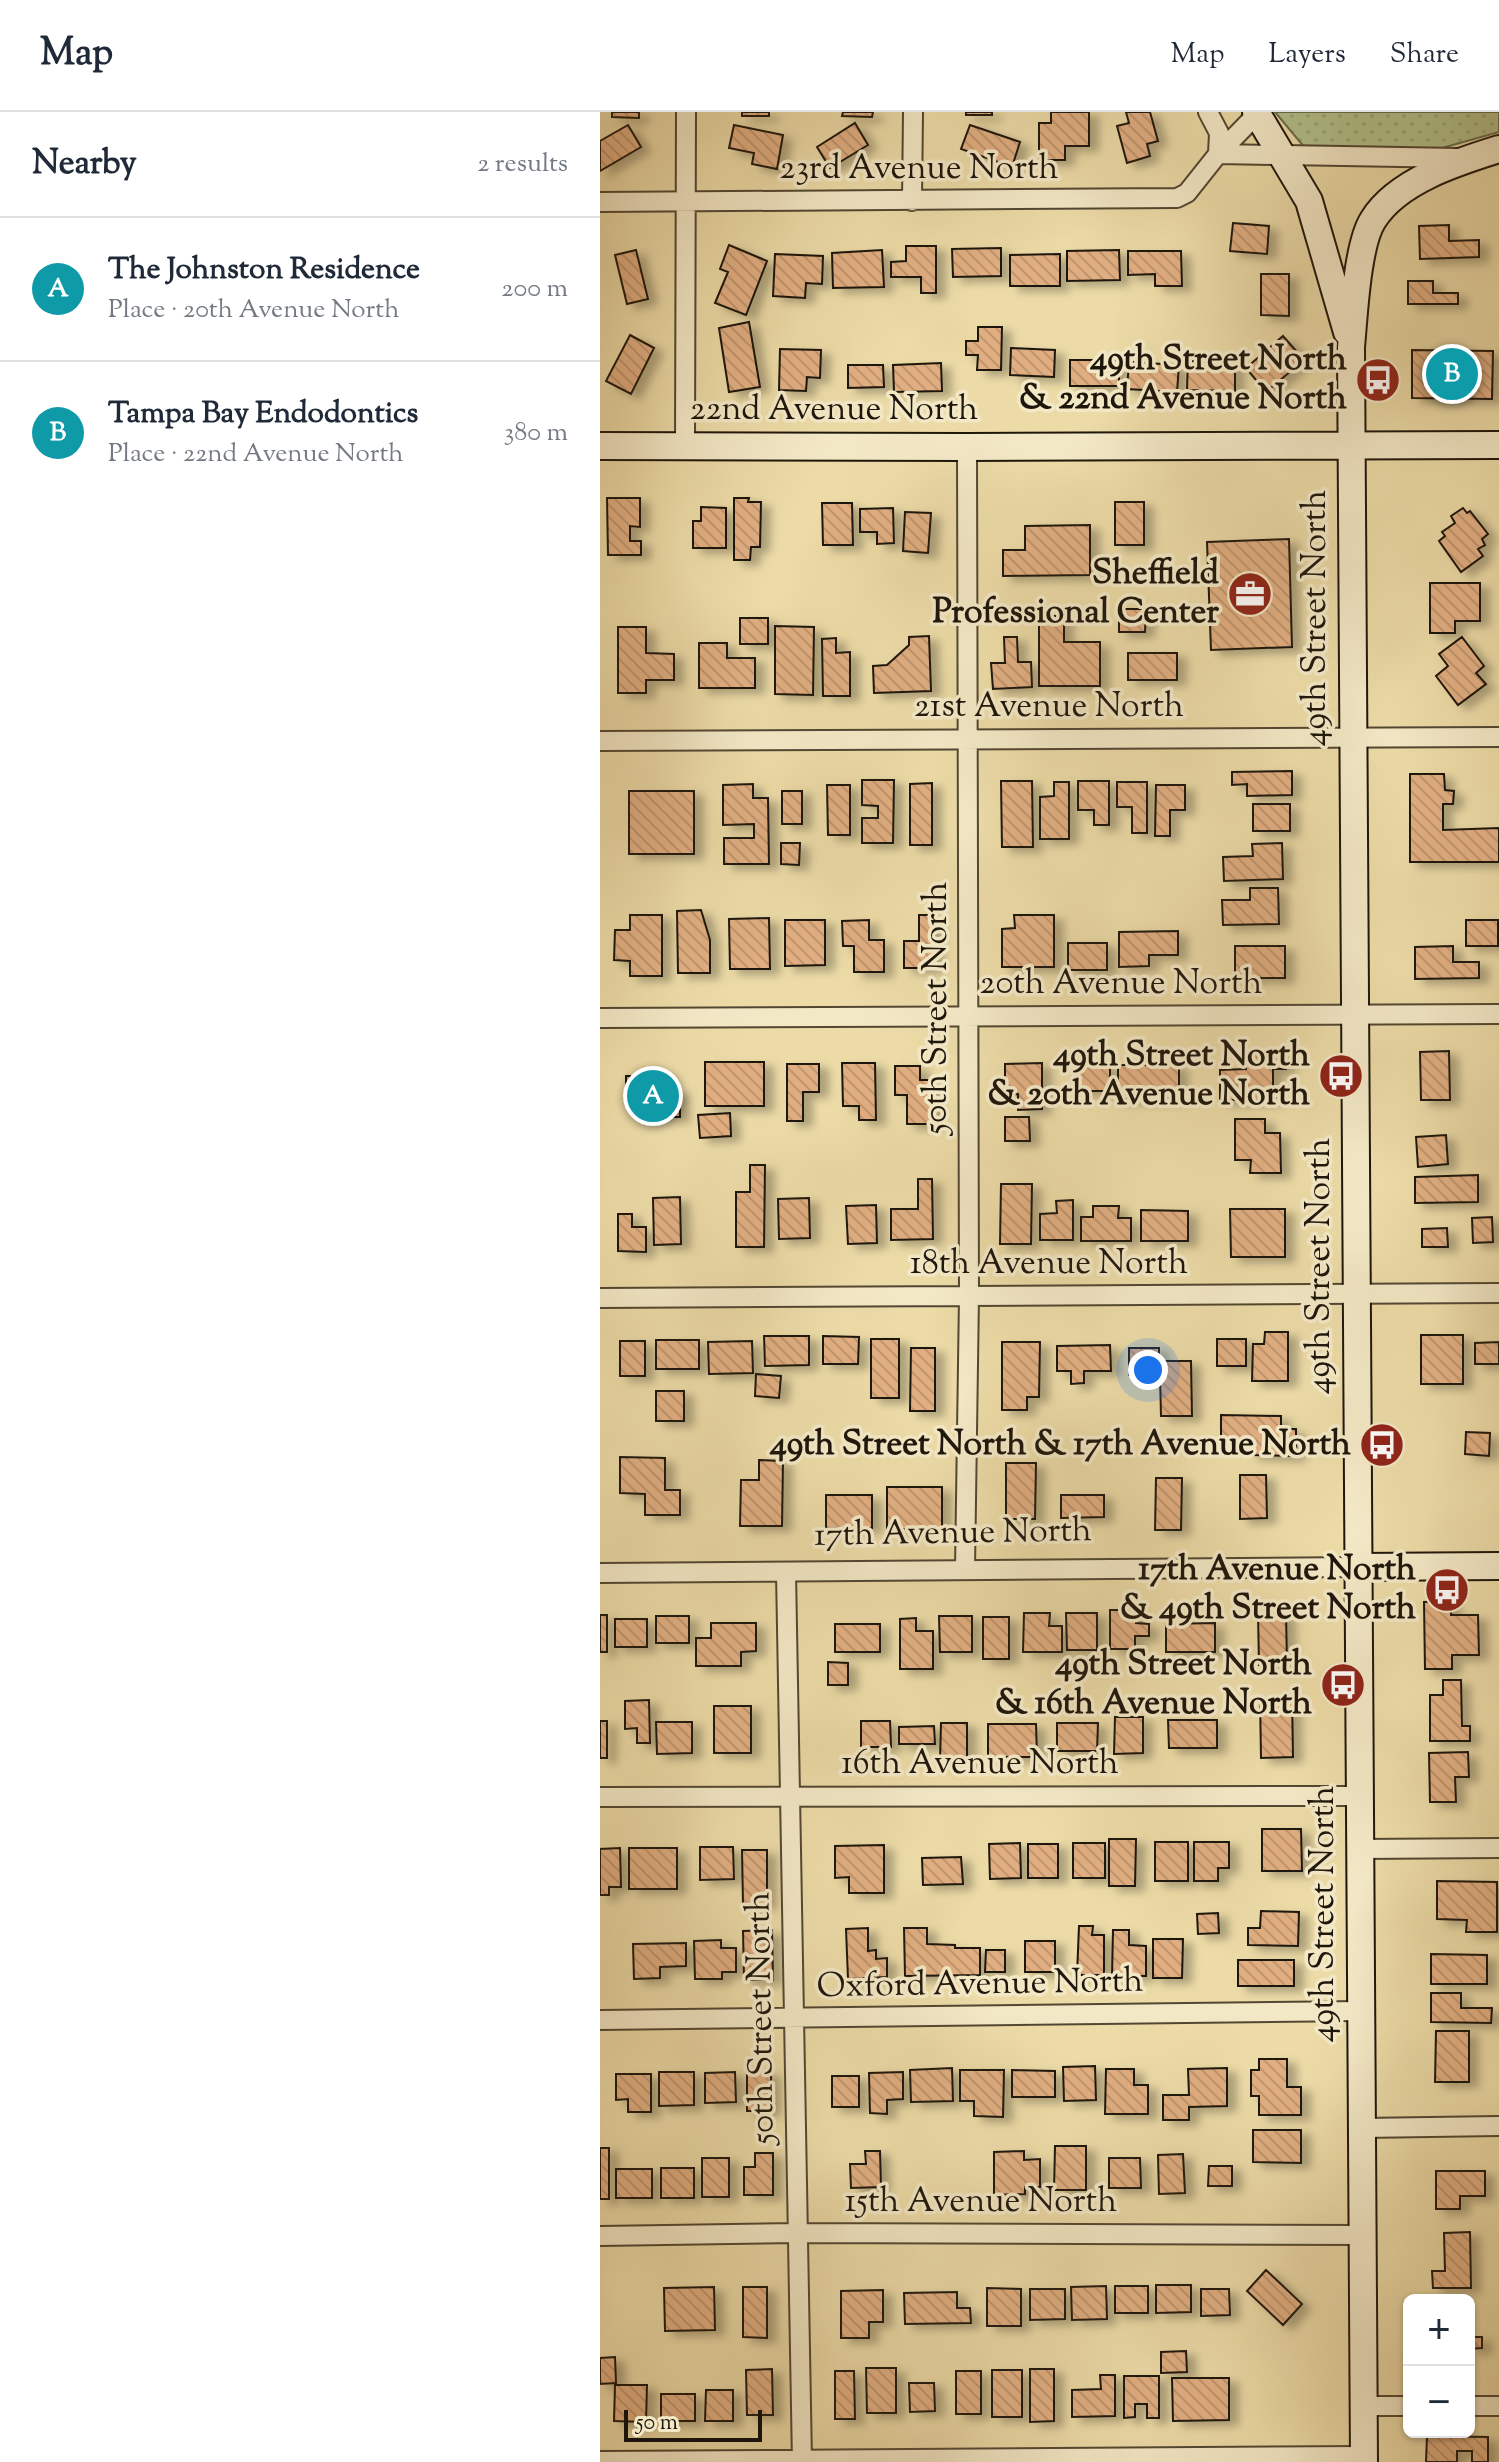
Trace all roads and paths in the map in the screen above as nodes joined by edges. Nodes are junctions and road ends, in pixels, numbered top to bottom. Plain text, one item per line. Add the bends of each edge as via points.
1 (686, 112) edge
2 (913, 112) edge
3 (1208, 112) edge
4 (1257, 113) edge
5 (1499, 149) edge
6 (1218, 154) junction
7 (1283, 156) junction
8 (1470, 158) junction
9 (687, 201) junction
10 (912, 201) junction
11 (600, 202) edge
12 (1351, 347) junction
13 (685, 445) junction
14 (1499, 445) edge
15 (600, 446) edge
16 (1351, 446) junction
17 (967, 447) junction
18 (1353, 737) junction
19 (1499, 737) edge
20 (969, 739) junction
21 (600, 741) edge
22 (1499, 1014) edge
23 (1355, 1015) junction
24 (968, 1016) junction
25 (600, 1018) edge
26 (1499, 1293) edge
27 (1357, 1294) junction
28 (969, 1296) junction
29 (600, 1298) edge
30 (1499, 1566) edge
31 (1358, 1567) junction
32 (965, 1569) junction
33 (786, 1572) junction
34 (600, 1573) edge
35 (790, 1796) junction
36 (1360, 1796) junction
37 (600, 1797) edge
38 (1499, 1848) edge
39 (1360, 1849) junction
40 (1361, 2011) junction
41 (794, 2019) junction
42 (600, 2020) edge
43 (1499, 2126) edge
44 (1362, 2128) junction
45 (798, 2233) junction
46 (1362, 2235) junction
47 (600, 2236) edge
48 (1363, 2406) junction
49 (1403, 2406) edge
50 (1475, 2406) edge
51 (1499, 2406) edge
52 (1364, 2459) edge
53 (600, 2461) edge
54 (802, 2461) edge

1 - 9 street
2 - 10 street
3 - 6 street via 1219,133
4 - 6 street, 23rd Avenue North
4 - 7 main road
5 - 8 main road, 49th Street North
6 - 7 street
6 - 10 street, 23rd Avenue North via 1177,198
7 - 8 street
7 - 12 main road via 1309,201
8 - 12 main road, 49th Street North via 1427,174 1372,221 1361,256
9 - 10 street, 23rd Avenue North
9 - 11 street, 23rd Avenue North
9 - 13 street
12 - 16 main road, 49th Street North
13 - 15 main road, 22nd Avenue North
13 - 17 main road, 22nd Avenue North
14 - 16 main road, 22nd Avenue North
16 - 17 main road, 22nd Avenue North
16 - 18 main road, 49th Street North
17 - 20 street, 50th Street North
18 - 19 street, 21st Avenue North
18 - 20 street, 21st Avenue North
18 - 23 main road, 49th Street North
20 - 21 street, 21st Avenue North
20 - 24 street, 50th Street North
22 - 23 street, 20th Avenue North
23 - 24 street, 20th Avenue North
23 - 27 main road, 49th Street North
24 - 25 street, 20th Avenue North
24 - 28 street, 50th Street North
26 - 27 street, 18th Avenue North
27 - 28 street, 18th Avenue North
27 - 31 main road, 49th Street North
28 - 29 street, 18th Avenue North
28 - 32 street, 50th Street North
30 - 31 main road, 17th Avenue North
31 - 32 street, 17th Avenue North
31 - 36 main road, 49th Street North
32 - 33 street, 17th Avenue North
33 - 34 street, 17th Avenue North
33 - 35 street, 50th Street North
35 - 36 street, 16th Avenue North
35 - 37 street, 16th Avenue North
35 - 41 street, 50th Street North
36 - 39 main road, 49th Street North
38 - 39 street
39 - 40 main road, 49th Street North
40 - 41 street, Oxford Avenue North
40 - 44 main road, 49th Street North
41 - 42 street, Oxford Avenue North
41 - 45 street, 50th Street North
43 - 44 street
44 - 46 main road, 49th Street North
45 - 46 street, 15th Avenue North
45 - 47 street, 15th Avenue North
45 - 54 street, 50th Street North
46 - 48 main road, 49th Street North
48 - 49 street
48 - 52 main road, 49th Street North
50 - 51 street
52 - 54 street
53 - 54 street

